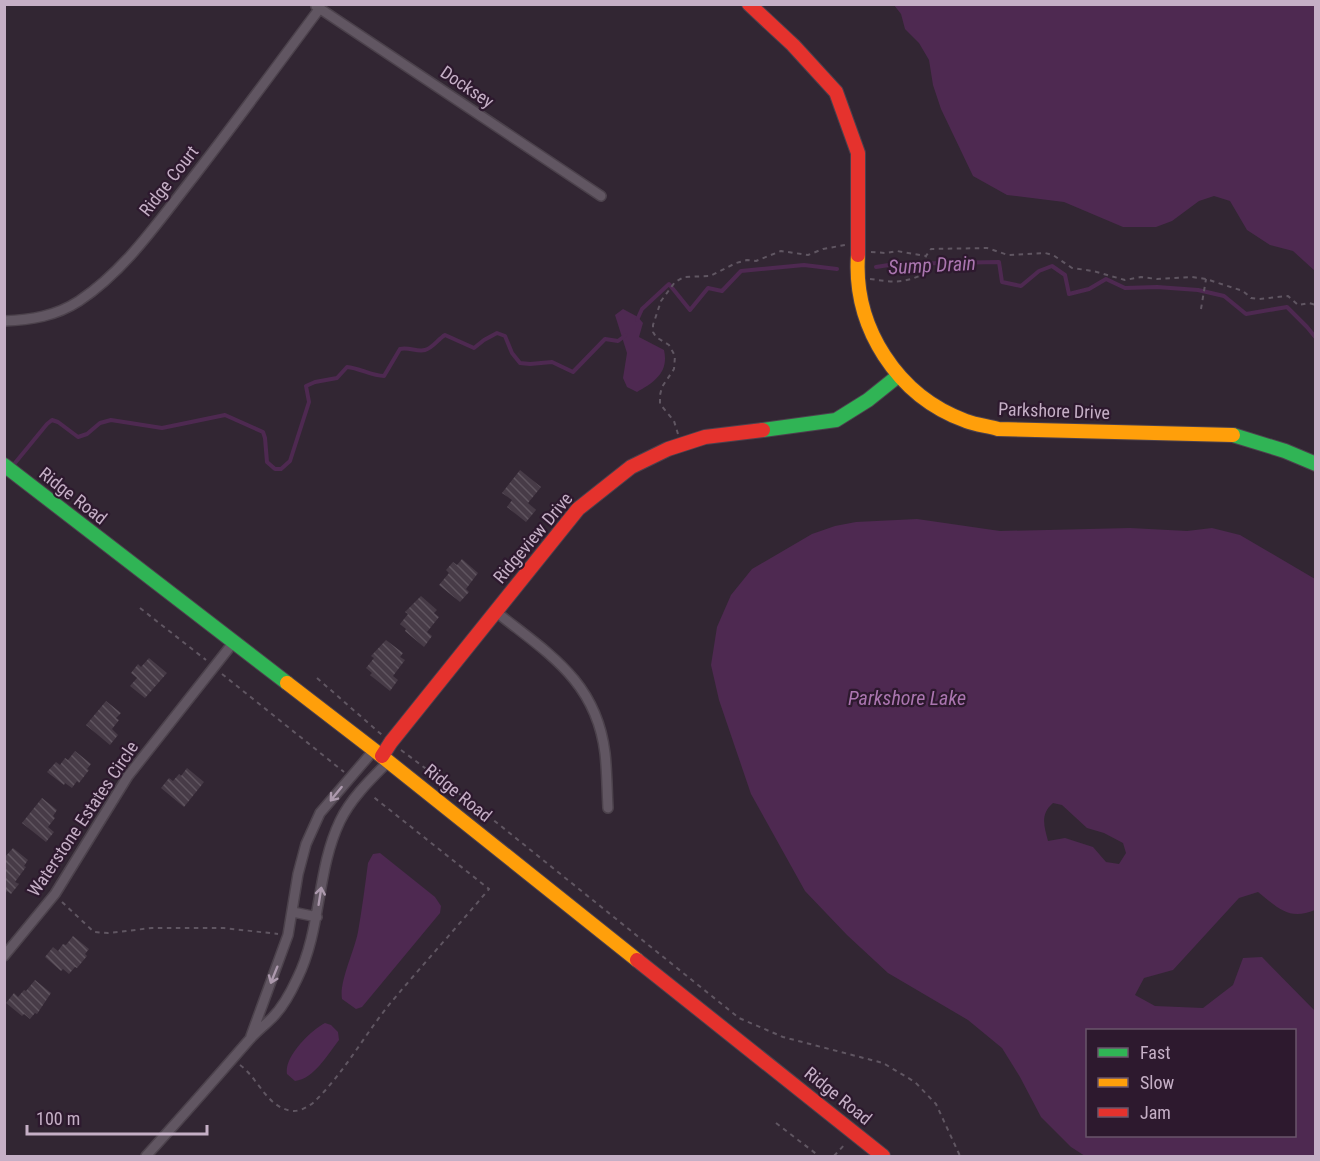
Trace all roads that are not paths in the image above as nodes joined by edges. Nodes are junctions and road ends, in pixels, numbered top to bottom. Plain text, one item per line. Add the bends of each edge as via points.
1 (749, 4) edge
2 (317, 6) edge
3 (601, 196) dead end
4 (4, 321) edge
5 (898, 376) junction
6 (1316, 464) edge
7 (4, 465) edge
8 (495, 611) junction
9 (233, 643) junction
10 (382, 756) junction
11 (608, 808) dead end
12 (293, 912) junction
13 (317, 918) junction
14 (4, 956) edge
15 (250, 1038) junction
16 (146, 1156) edge
17 (883, 1156) edge

1 - 5 street, Parkshore Drive via 836,92 858,153 856,277 861,306 876,343
2 - 3 street, Docksey
2 - 4 street, Ridge Court via 222,141 119,268 68,307 34,319
5 - 6 street, Parkshore Drive via 936,406 980,425 1037,431 1232,435
5 - 8 street, Ridgeview Drive via 836,420 705,437 631,467 578,509
7 - 9 street, Ridge Road
8 - 10 street, Ridgeview Drive
8 - 11 street via 572,675 592,705 605,753
9 - 10 street, Ridge Road
9 - 14 street, Waterstone Estates Circle via 128,777 55,894
10 -> 12 street via 350,777 320,813 306,844
13 -> 10 street via 323,875 340,820
10 - 17 street, Ridge Road
12 - 13 street
12 -> 15 street
13 - 15 street via 296,981 274,1016
15 - 16 street

